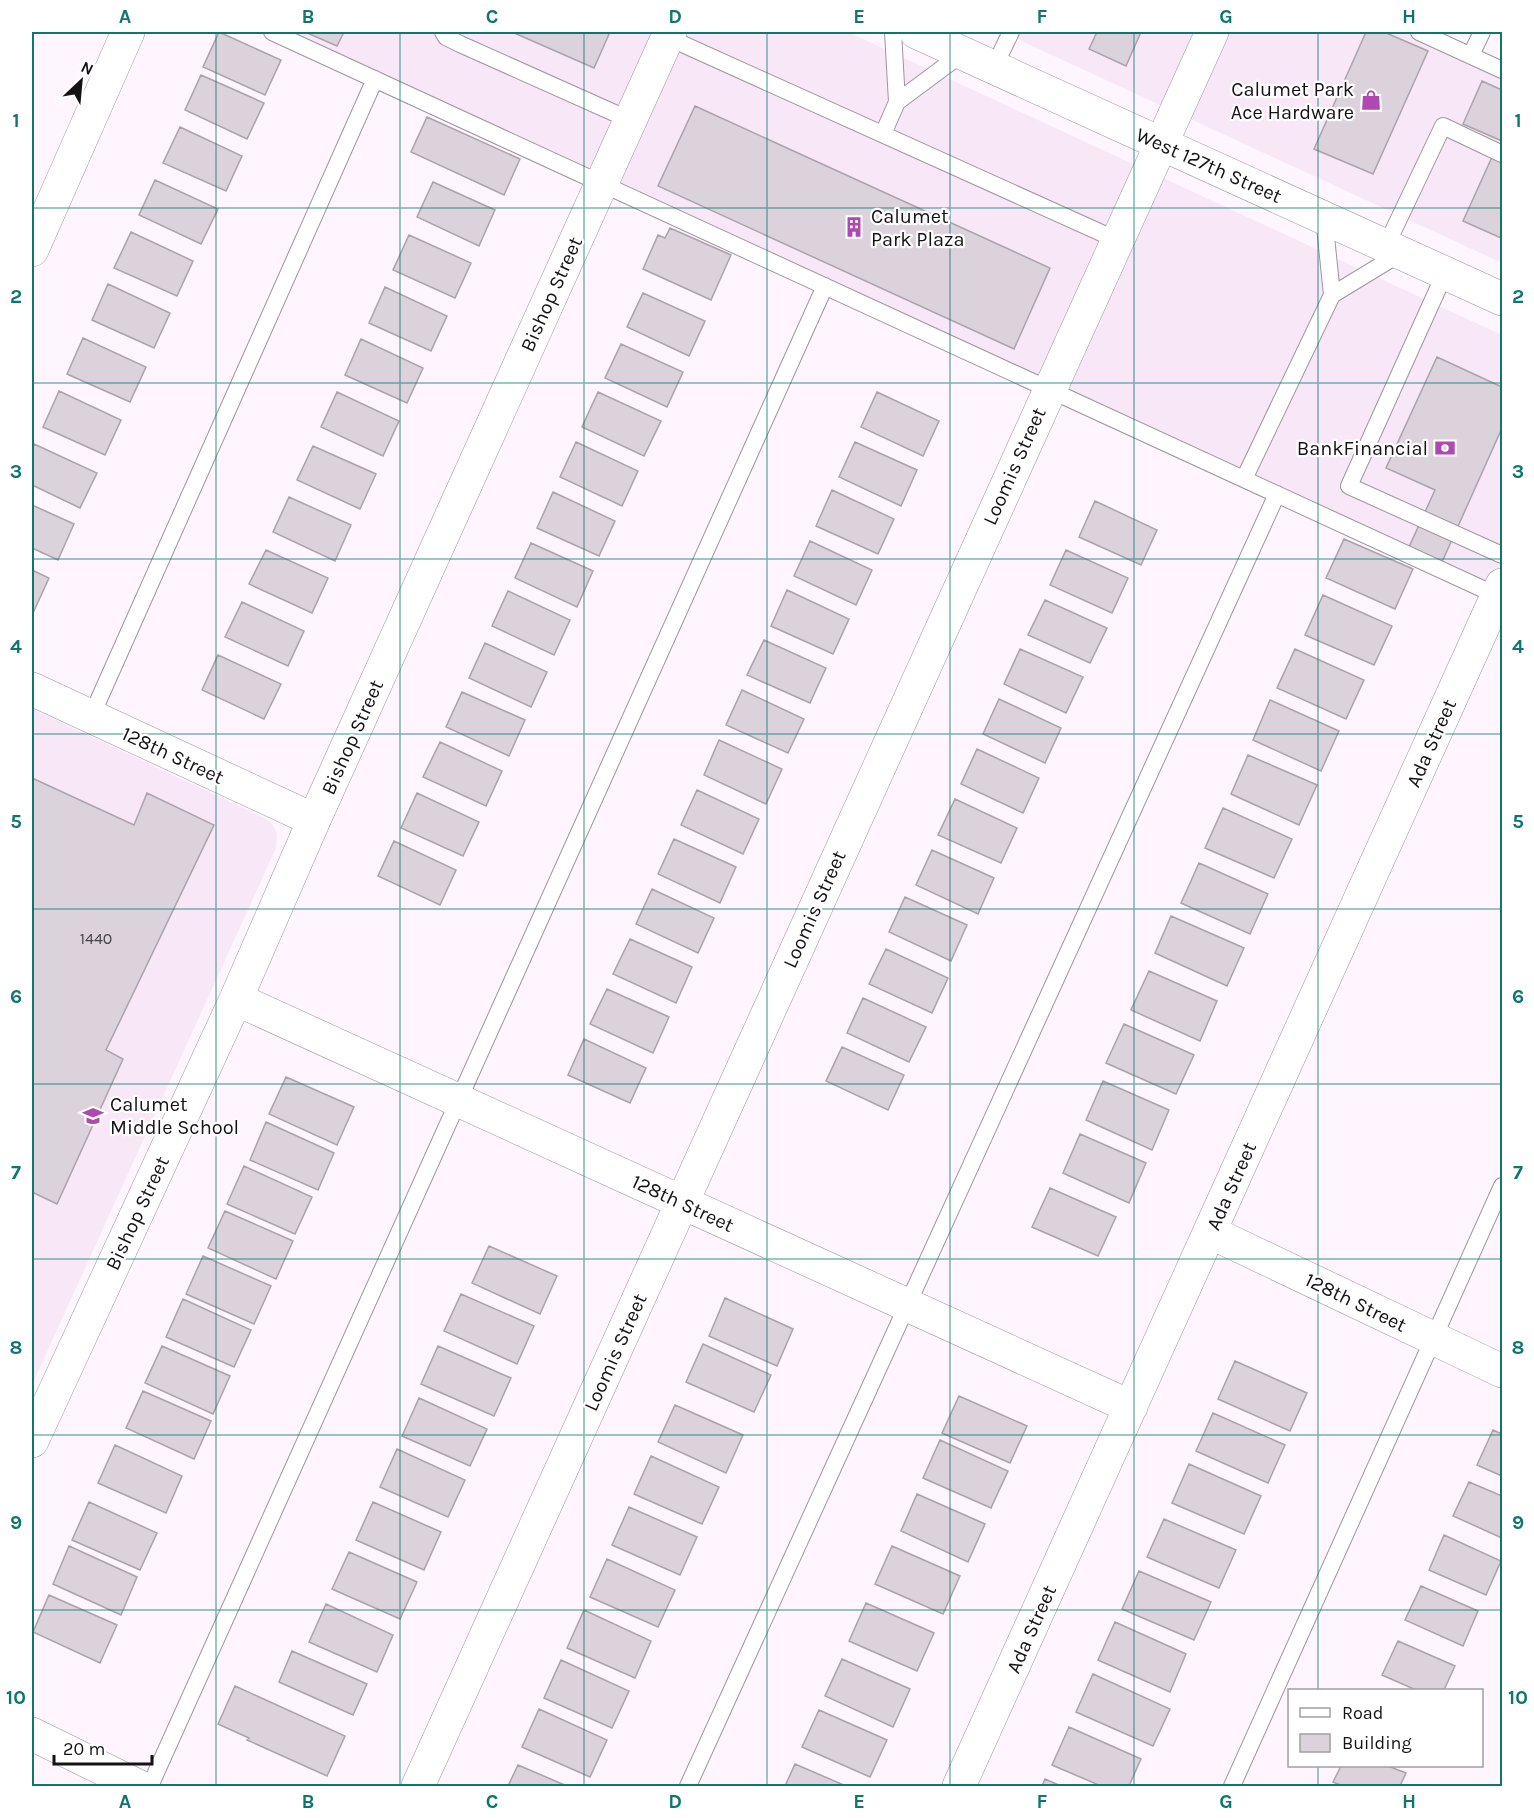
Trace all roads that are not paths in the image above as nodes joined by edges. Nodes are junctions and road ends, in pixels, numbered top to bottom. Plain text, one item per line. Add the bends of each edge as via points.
1 (128, 32) edge
2 (272, 32) edge
3 (443, 32) edge
4 (893, 32) edge
5 (916, 32) edge
6 (1011, 32) edge
7 (1212, 32) edge
8 (1419, 32) edge
9 (1482, 32) edge
10 (668, 34) edge
11 (963, 53) junction
12 (1471, 55) junction
13 (994, 68) junction
14 (1503, 70) edge
15 (375, 79) junction
16 (897, 102) junction
17 (630, 120) junction
18 (883, 134) junction
19 (1161, 143) junction
20 (1503, 154) edge
21 (601, 183) junction
22 (1324, 217) junction
23 (1117, 240) junction
24 (1394, 249) junction
25 (32, 250) edge
26 (1445, 273) junction
27 (825, 286) junction
28 (1332, 295) junction
29 (1503, 299) edge
30 (1049, 389) junction
31 (1244, 479) junction
32 (1276, 494) junction
33 (1503, 555) edge
34 (1500, 590) edge
35 (32, 689) edge
36 (91, 717) junction
37 (314, 820) junction
38 (236, 999) junction
39 (458, 1101) junction
40 (1503, 1186) edge
41 (682, 1203) junction
42 (1210, 1232) junction
43 (907, 1305) junction
44 (1435, 1339) junction
45 (1503, 1371) edge
46 (1131, 1407) junction
47 (32, 1441) edge
48 (32, 1734) edge
49 (138, 1786) edge
50 (150, 1786) edge
51 (418, 1786) edge
52 (688, 1786) edge
53 (959, 1786) edge
54 (1232, 1786) edge

1 - 25 street
2 - 15 lane
3 - 17 lane via 460,44
4 - 16 lane
5 - 11 street, West 127th Street
6 - 13 lane
7 - 19 street, Loomis Street
8 - 12 lane
9 - 12 lane
10 - 17 street, Bishop Street
10 - 18 lane
11 - 13 street, West 127th Street
11 - 16 lane
12 - 14 lane
13 - 19 street, West 127th Street
15 - 21 lane
15 - 36 lane
16 - 18 lane
17 - 21 street, Bishop Street
18 - 23 lane
19 - 22 street, West 127th Street
19 - 23 street, Loomis Street
20 - 24 lane via 1443,126
21 - 27 lane
21 - 37 street, Bishop Street
22 - 24 street, West 127th Street
22 - 28 lane
23 - 30 street, Loomis Street
24 - 26 street, West 127th Street
24 - 28 lane
26 - 29 street, West 127th Street
26 - 33 lane via 1348,486
27 - 30 lane
27 - 39 lane
28 - 31 lane
30 - 31 lane
30 - 41 street, Loomis Street
31 - 32 lane
32 - 34 lane
32 - 43 lane
34 - 42 street, Ada Street
35 - 36 street, 128th Street
36 - 37 street, 128th Street
37 - 38 street, Bishop Street
38 - 39 street, 128th Street
38 - 47 street, Bishop Street
39 - 41 street, 128th Street
39 - 50 lane
40 - 44 lane
41 - 43 street, 128th Street
41 - 51 street, Loomis Street
42 - 44 street, 128th Street
42 - 46 street, Ada Street
43 - 46 street, 128th Street
43 - 52 lane
44 - 45 street, 128th Street
44 - 54 lane
46 - 53 street, Ada Street
48 - 49 street

